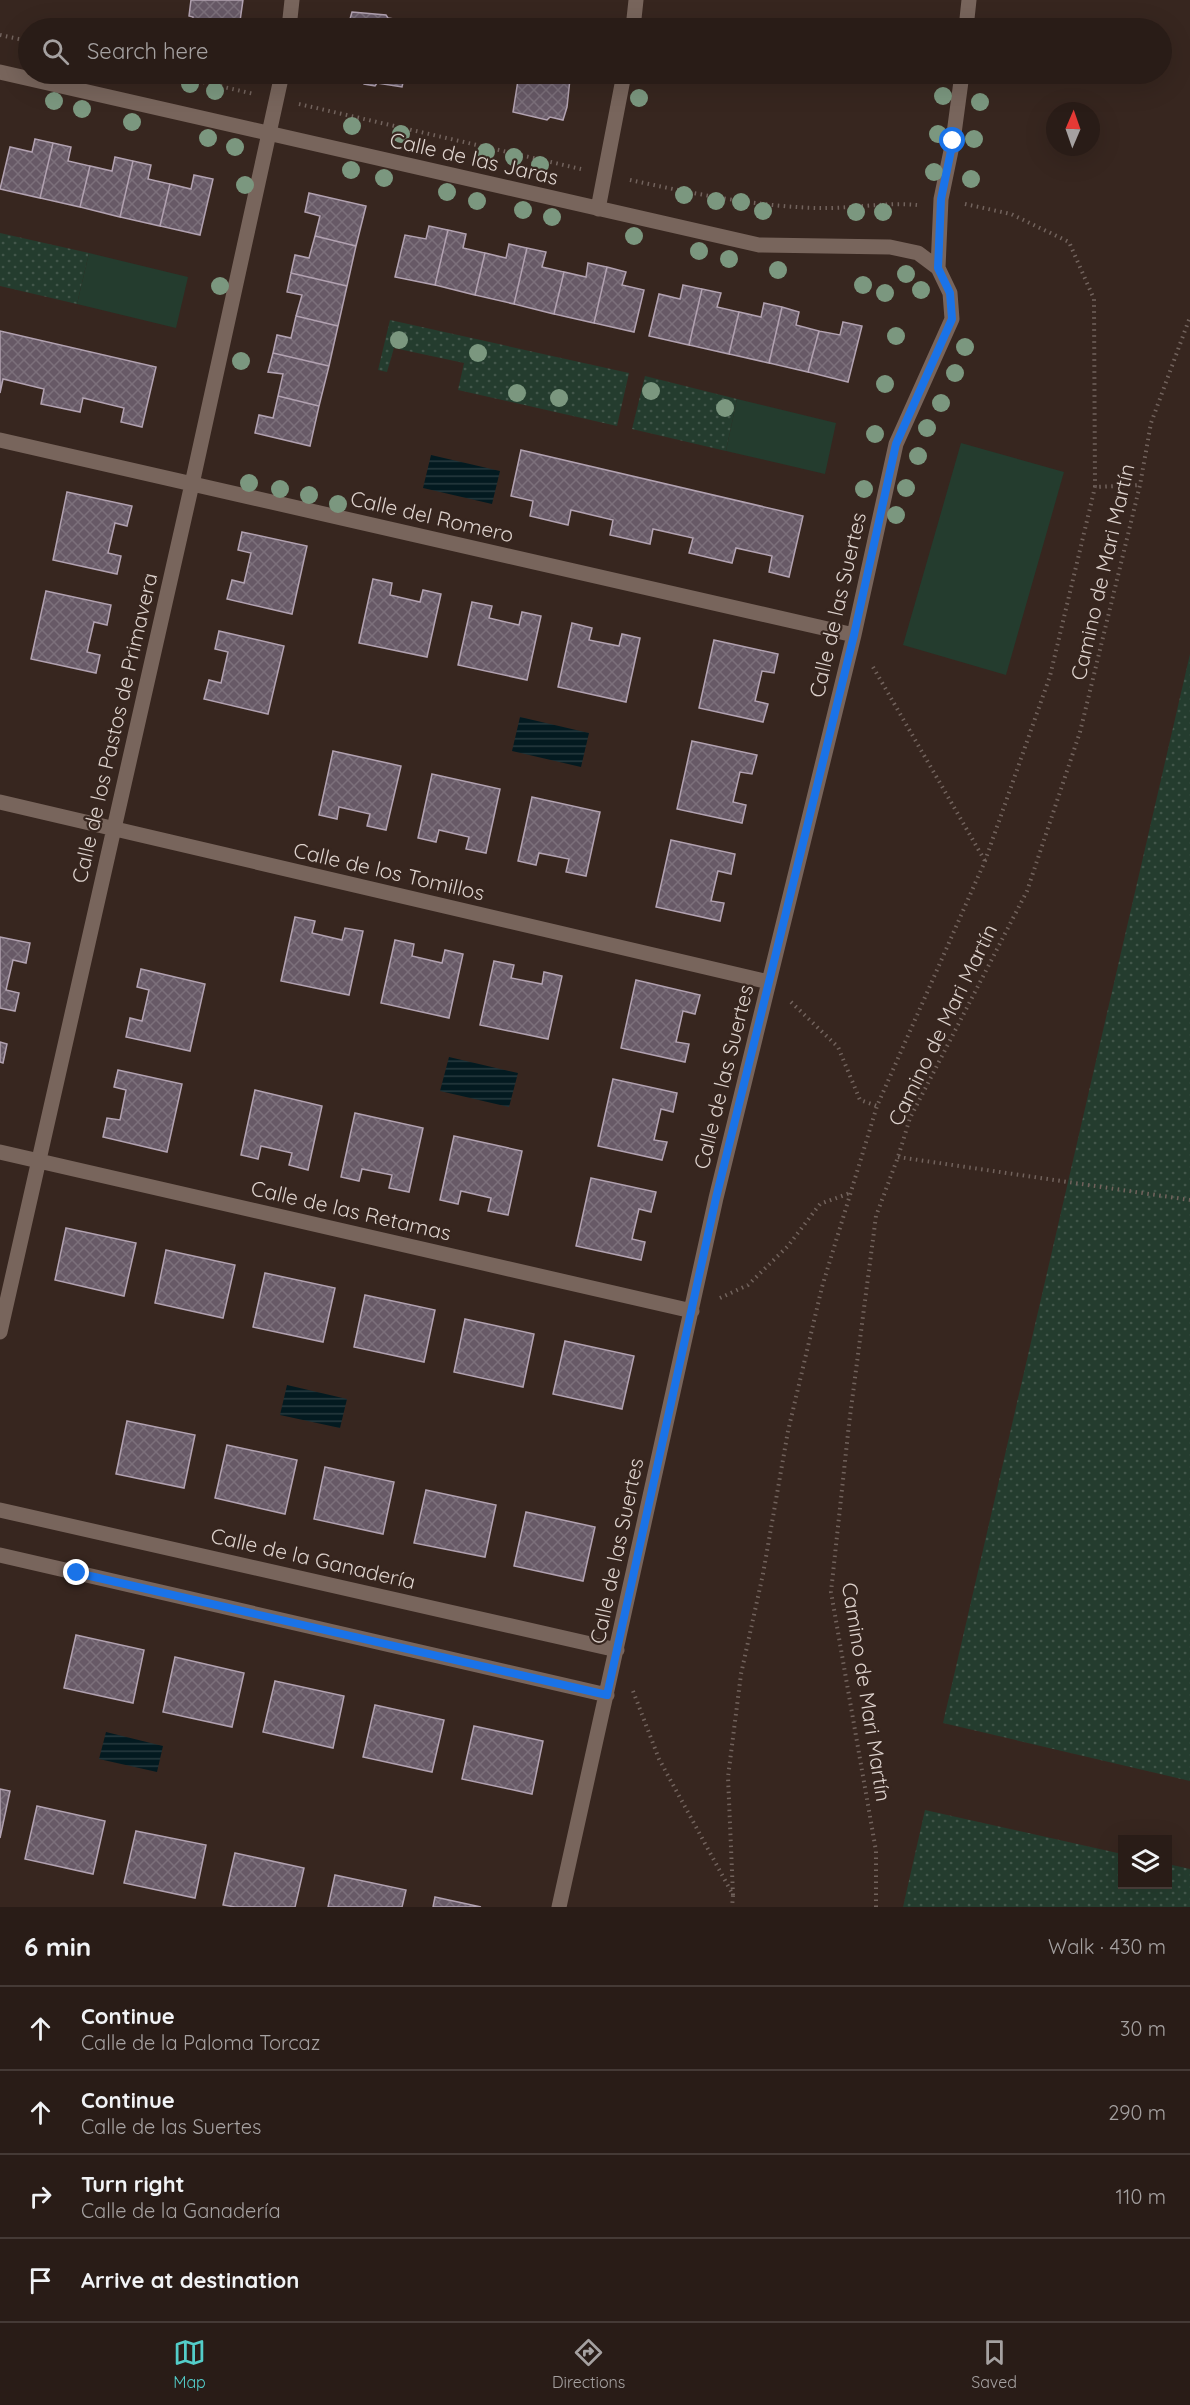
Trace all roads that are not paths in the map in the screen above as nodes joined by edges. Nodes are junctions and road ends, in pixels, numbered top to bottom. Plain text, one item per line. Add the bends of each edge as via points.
1 (292, 0) edge
2 (636, 0) edge
3 (969, 0) edge
4 (290, 18) edge
5 (634, 18) edge
6 (967, 18) edge
7 (0, 72) edge
8 (18, 76) edge
9 (52, 84) edge
10 (280, 84) edge
11 (622, 84) edge
12 (961, 84) edge
13 (269, 134) junction
14 (598, 209) junction
15 (938, 268) junction
16 (0, 440) edge
17 (192, 484) junction
18 (854, 635) junction
19 (0, 802) edge
20 (113, 828) junction
21 (769, 982) junction
22 (0, 1152) edge
23 (39, 1161) junction
24 (692, 1311) junction
25 (0, 1332) edge
26 (0, 1510) edge
27 (0, 1555) edge
28 (617, 1650) junction
29 (607, 1695) junction
30 (559, 1907) edge

1 - 4 street
2 - 5 street
3 - 6 street
7 - 8 street, Calle de las Jaras
9 - 13 street, Calle de las Jaras
10 - 13 street, Calle de los Pastos de Primavera
11 - 14 street
12 - 15 street via 941,205
13 - 14 street, Calle de las Jaras
13 - 17 street, Calle de los Pastos de Primavera
14 - 15 street, Calle de las Jaras via 759,244 890,247 918,254
15 - 18 street, Calle de las Suertes via 950,293 952,319 896,444
16 - 17 street, Calle del Romero
17 - 18 street, Calle del Romero
17 - 20 street, Calle de los Pastos de Primavera
18 - 21 street, Calle de las Suertes
19 - 20 street, Calle de los Tomillos
20 - 21 street, Calle de los Tomillos
20 - 23 street, Calle de los Pastos de Primavera
21 - 24 street, Calle de las Suertes
22 - 23 street, Calle de las Retamas
23 - 24 street, Calle de las Retamas
23 - 25 street, Calle de los Pastos de Primavera
24 - 28 street, Calle de las Suertes
26 - 28 street, Calle de la Ganadería
27 - 29 street
28 - 29 street, Calle de las Suertes
29 - 30 street, Calle de las Suertes

